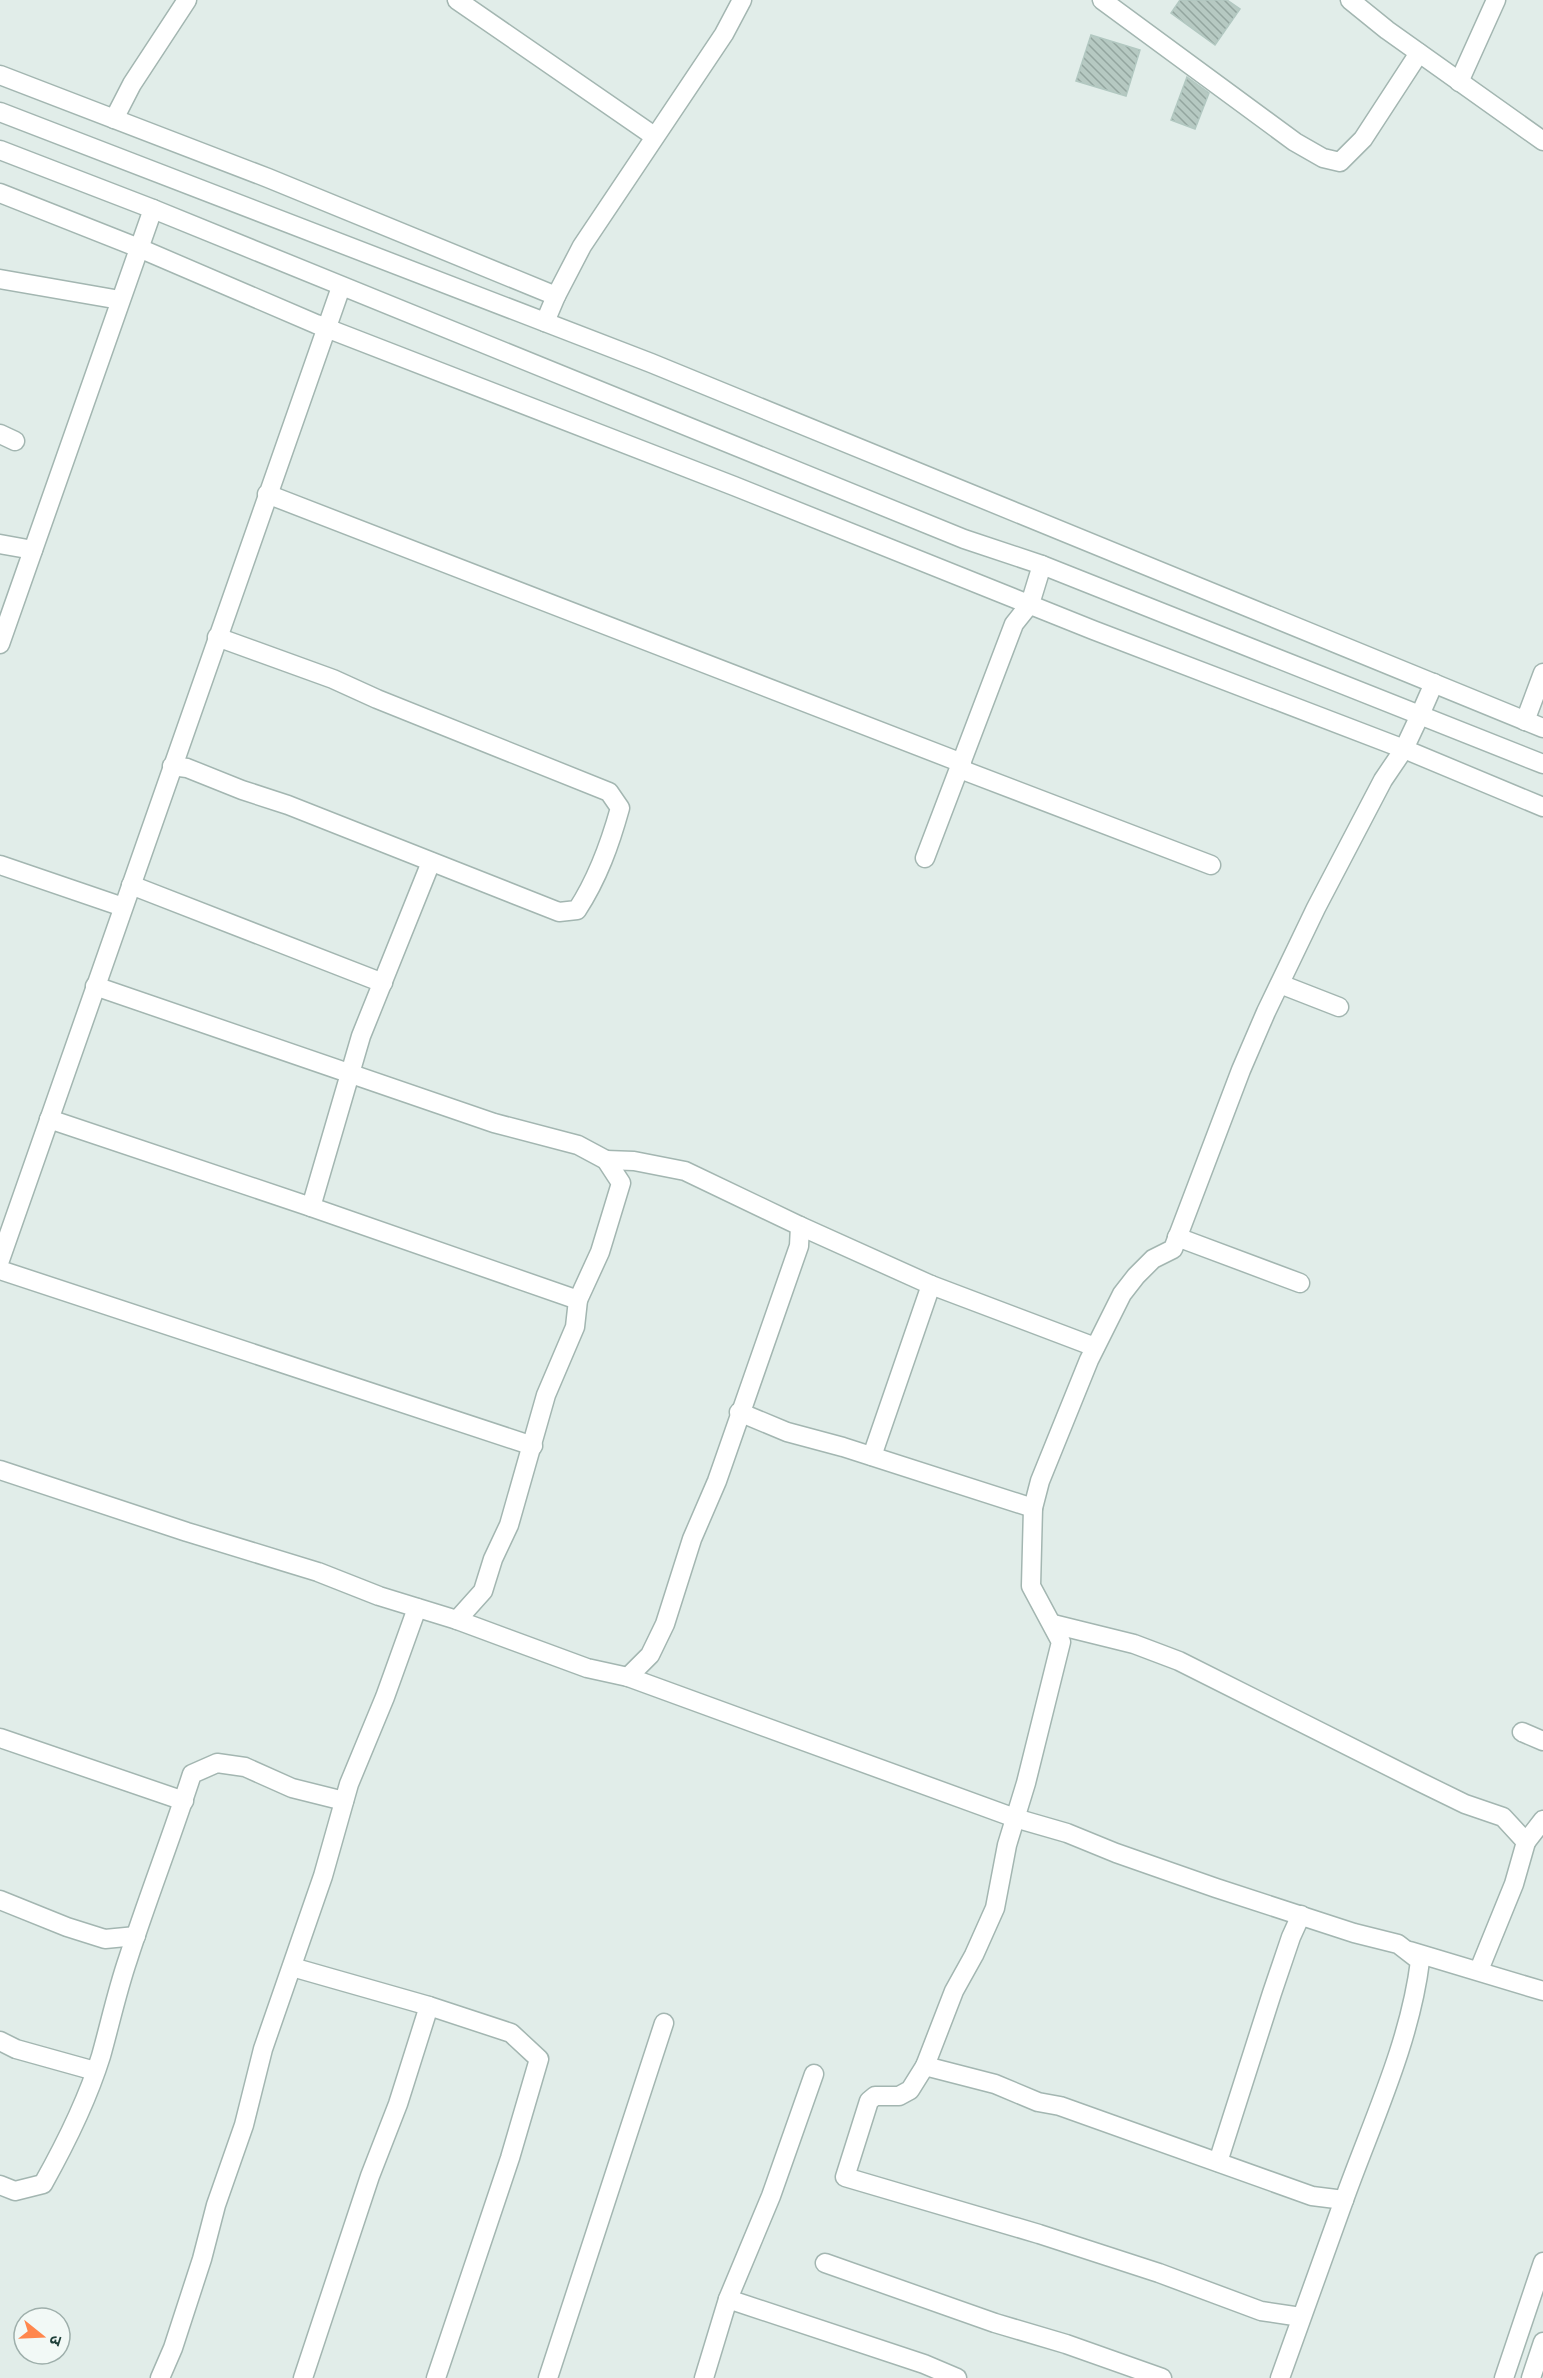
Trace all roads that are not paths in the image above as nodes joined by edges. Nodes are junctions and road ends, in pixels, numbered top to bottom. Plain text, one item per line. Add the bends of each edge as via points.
1 (187, 0) edge
2 (457, 0) edge
3 (742, 0) edge
4 (1102, 0) edge
5 (1350, 0) edge
6 (1496, 0) edge
7 (1419, 54) junction
8 (0, 75) edge
9 (1459, 82) junction
10 (0, 112) edge
11 (114, 119) junction
12 (654, 136) junction
13 (1543, 141) edge
14 (0, 150) edge
15 (0, 193) edge
16 (153, 209) junction
17 (139, 248) junction
18 (0, 279) edge
19 (341, 287) junction
20 (556, 296) junction
21 (120, 300) junction
22 (545, 322) junction
23 (325, 327) junction
24 (267, 494) junction
25 (0, 544) edge
26 (33, 550) junction
27 (1042, 565) junction
28 (1030, 604) junction
29 (217, 637) junction
30 (0, 644) edge
31 (1542, 681) edge
32 (1434, 683) junction
33 (1420, 715) junction
34 (1525, 721) junction
35 (1543, 728) edge
36 (1404, 749) junction
37 (1543, 764) edge
38 (172, 766) junction
39 (961, 766) junction
40 (1543, 807) edge
41 (926, 858) dead end
42 (431, 862) junction
43 (0, 865) edge
44 (1210, 865) dead end
45 (131, 885) junction
46 (123, 906) junction
47 (383, 983) junction
48 (1280, 984) junction
49 (95, 986) junction
50 (1339, 1007) dead end
51 (352, 1073) junction
52 (49, 1119) junction
53 (606, 1160) junction
54 (311, 1207) junction
55 (800, 1226) junction
56 (1177, 1237) junction
57 (0, 1260) edge
58 (0, 1270) edge
59 (1300, 1283) dead end
60 (931, 1285) junction
61 (578, 1300) junction
62 (1095, 1347) junction
63 (739, 1412) junction
64 (533, 1446) junction
65 (873, 1456) junction
66 (0, 1470) edge
67 (1033, 1508) junction
68 (417, 1608) junction
69 (457, 1620) junction
70 (1053, 1624) junction
71 (628, 1677) junction
72 (1522, 1732) dead end
73 (0, 1738) edge
74 (1543, 1741) edge
75 (184, 1801) junction
76 (344, 1801) junction
77 (1015, 1818) junction
78 (1543, 1820) edge
79 (1526, 1842) junction
80 (0, 1900) edge
81 (1301, 1915) junction
82 (136, 1936) junction
83 (1406, 1950) junction
84 (292, 1967) junction
85 (1479, 1970) junction
86 (1543, 1991) edge
87 (429, 2006) junction
88 (664, 2023) dead end
89 (0, 2041) edge
90 (925, 2066) junction
91 (96, 2071) junction
92 (814, 2074) dead end
93 (1218, 2162) junction
94 (0, 2185) edge
95 (1344, 2200) junction
96 (1543, 2262) edge
97 (825, 2263) dead end
98 (728, 2299) junction
99 (1301, 2317) junction
100 (1543, 2342) edge
101 (160, 2378) edge
102 (303, 2378) edge
103 (436, 2378) edge
104 (548, 2378) edge
105 (704, 2378) edge
106 (957, 2378) edge
107 (1162, 2378) edge
108 (1280, 2378) edge
109 (1504, 2378) edge
110 (1531, 2378) edge

1 - 11 street
2 - 12 street
3 - 12 street via 724,34
4 - 7 street via 1295,142 1323,158 1340,162 1362,140
5 - 7 street
6 - 9 street
7 - 9 street
8 - 11 street
9 - 13 street
10 - 22 street
11 - 20 street
12 - 20 street via 582,246
14 - 16 street
15 - 17 street
16 - 17 street
16 - 19 street
17 - 21 street
17 - 23 street
18 - 21 street
19 - 23 street
19 - 27 street via 964,539
20 - 22 street
21 - 26 street
22 - 32 street
23 - 24 street
23 - 28 street
24 - 29 street
24 - 39 street
25 - 26 street
26 - 30 street
27 - 28 street
27 - 33 street
28 - 36 street
28 - 39 street via 1014,624
29 - 38 street
29 - 42 street via 333,679 589,783 609,792 620,808 611,840 577,910 559,912
31 - 34 street
32 - 33 street
32 - 34 street
33 - 36 street
33 - 37 street
34 - 35 street
36 - 40 street
36 - 48 street via 1383,780
38 - 42 street via 288,805
38 - 45 street
39 - 41 street
39 - 44 street
42 - 47 street
43 - 46 street
45 - 46 street
45 - 47 street
46 - 49 street
47 - 51 street
48 - 50 street
48 - 56 street via 1241,1070
49 - 51 street
49 - 52 street
51 - 53 street via 494,1124 578,1146
51 - 54 street
52 - 54 street
52 - 57 street
53 - 55 street via 686,1171
53 - 61 street via 621,1183 600,1252
54 - 61 street
55 - 60 street
55 - 63 street via 796,1256
56 - 59 street
56 - 62 street via 1173,1249 1153,1259 1129,1285
58 - 64 street
60 - 62 street
60 - 65 street
61 - 64 street via 575,1327 546,1395
62 - 67 street via 1055,1441
63 - 65 street via 787,1432
63 - 71 street via 665,1624 650,1655
64 - 69 street via 509,1525 483,1591
65 - 67 street
66 - 68 street via 318,1572
67 - 70 street via 1031,1586
68 - 69 street
68 - 76 street
69 - 71 street via 587,1668
70 - 77 street via 1061,1642
70 - 79 street via 1134,1644 1179,1661 1456,1799 1503,1817
71 - 77 street
72 - 74 street
73 - 75 street
75 - 76 street via 192,1774 217,1763 245,1767 292,1788
75 - 82 street
76 - 84 street
77 - 81 street
77 - 90 street via 994,1908 954,1991
78 - 79 street
79 - 85 street via 1514,1884
80 - 82 street via 105,1939
81 - 83 street via 1398,1944
81 - 93 street
82 - 91 street
83 - 85 street
83 - 95 street via 1420,1961 1417,1991
84 - 87 street
84 - 101 street via 263,2049 202,2259
85 - 86 street
87 - 102 street
87 - 103 street via 512,2033 539,2059
88 - 104 street
89 - 91 street
90 - 93 street via 995,2084
90 - 99 street via 910,2090 899,2096 875,2096 869,2101 845,2177 1159,2273 1261,2311
91 - 94 street via 66,2143 43,2184 15,2191
92 - 98 street via 771,2196
93 - 95 street via 1312,2196
95 - 99 street
96 - 109 street
97 - 107 street
98 - 105 street
98 - 106 street
99 - 108 street
100 - 110 street

